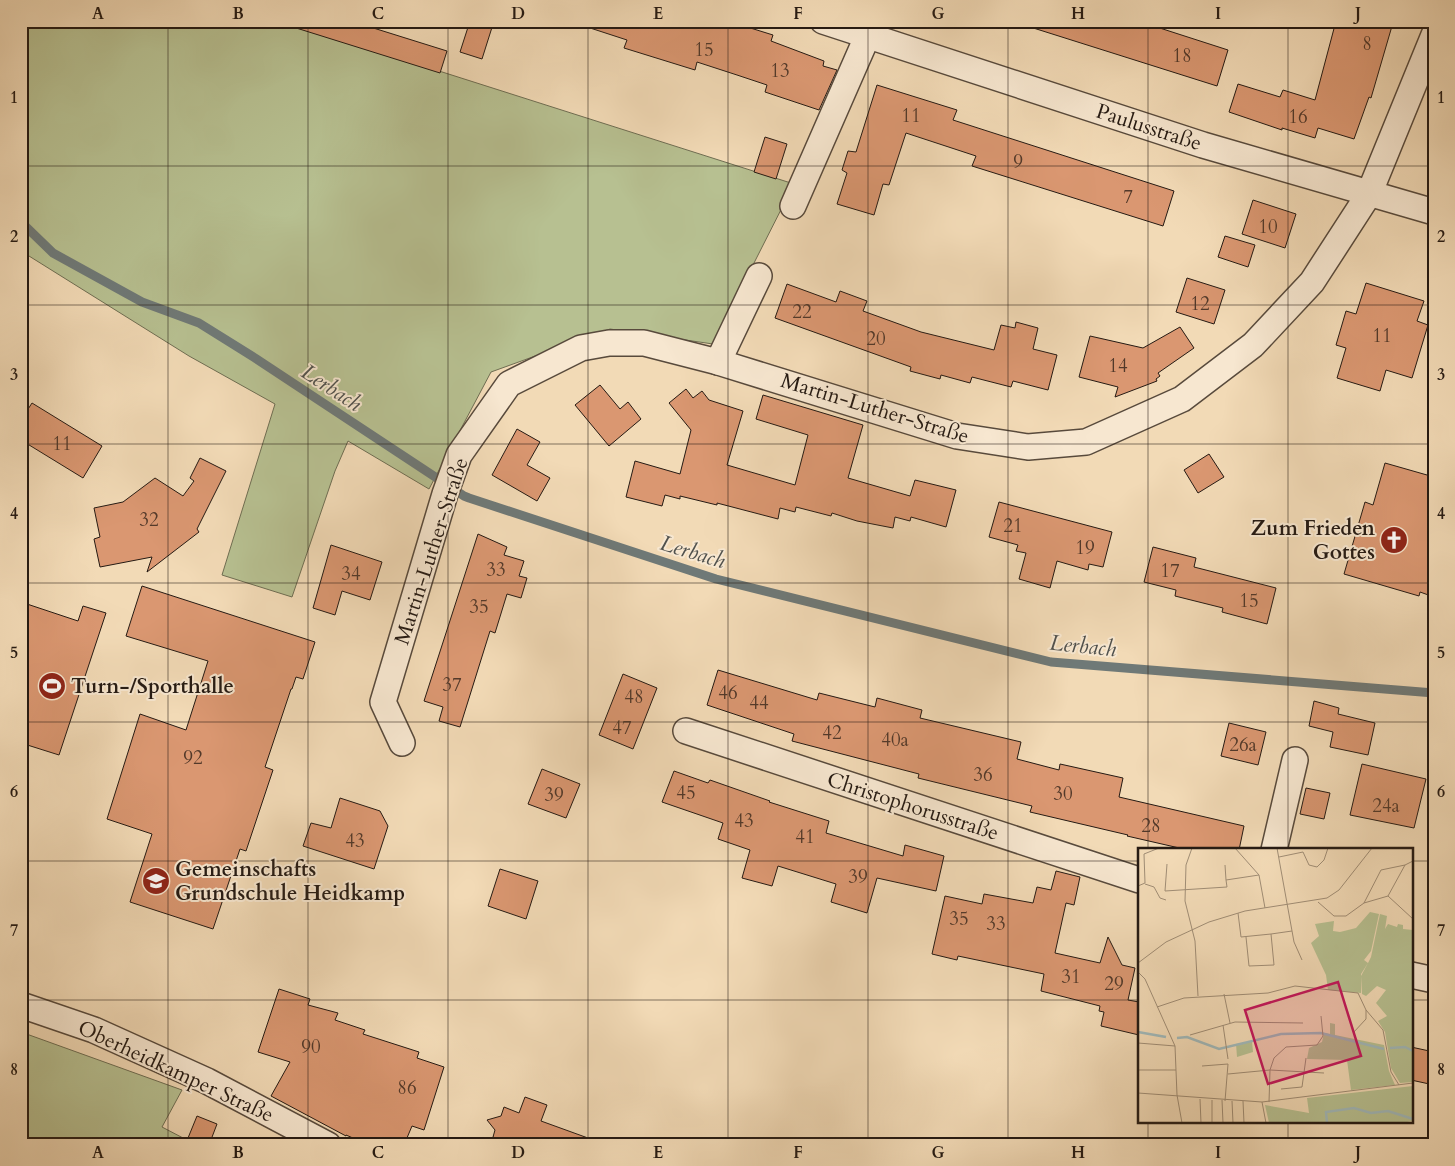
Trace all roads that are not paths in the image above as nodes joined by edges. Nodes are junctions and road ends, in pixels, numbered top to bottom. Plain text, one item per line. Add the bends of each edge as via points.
1 (823, 21) edge
2 (870, 29) edge
3 (1434, 35) edge
4 (1369, 194) junction
5 (793, 206) dead end
6 (1434, 212) edge
7 (759, 276) dead end
8 (718, 362) junction
9 (686, 731) dead end
10 (402, 743) dead end
11 (1294, 760) dead end
12 (1274, 848) edge
13 (1138, 880) edge
14 (1412, 975) edge
15 (1434, 980) edge
16 (21, 1004) edge
17 (328, 1145) edge

1 - 2 street, Paulusstraße
2 - 4 street, Paulusstraße via 1203,145
2 - 5 street
3 - 4 street, Martin-Luther-Straße
4 - 6 street, Paulusstraße
4 - 8 street, Martin-Luther-Straße via 1312,282 1253,345 1182,399 1086,442 1028,447 957,436
7 - 8 street
8 - 10 street, Martin-Luther-Straße via 644,343 609,343 581,348 509,384 459,455 383,702
9 - 13 street, Christophorusstraße
11 - 12 street
14 - 15 street
16 - 17 street, Oberheidkamper Straße via 94,1030 198,1077

